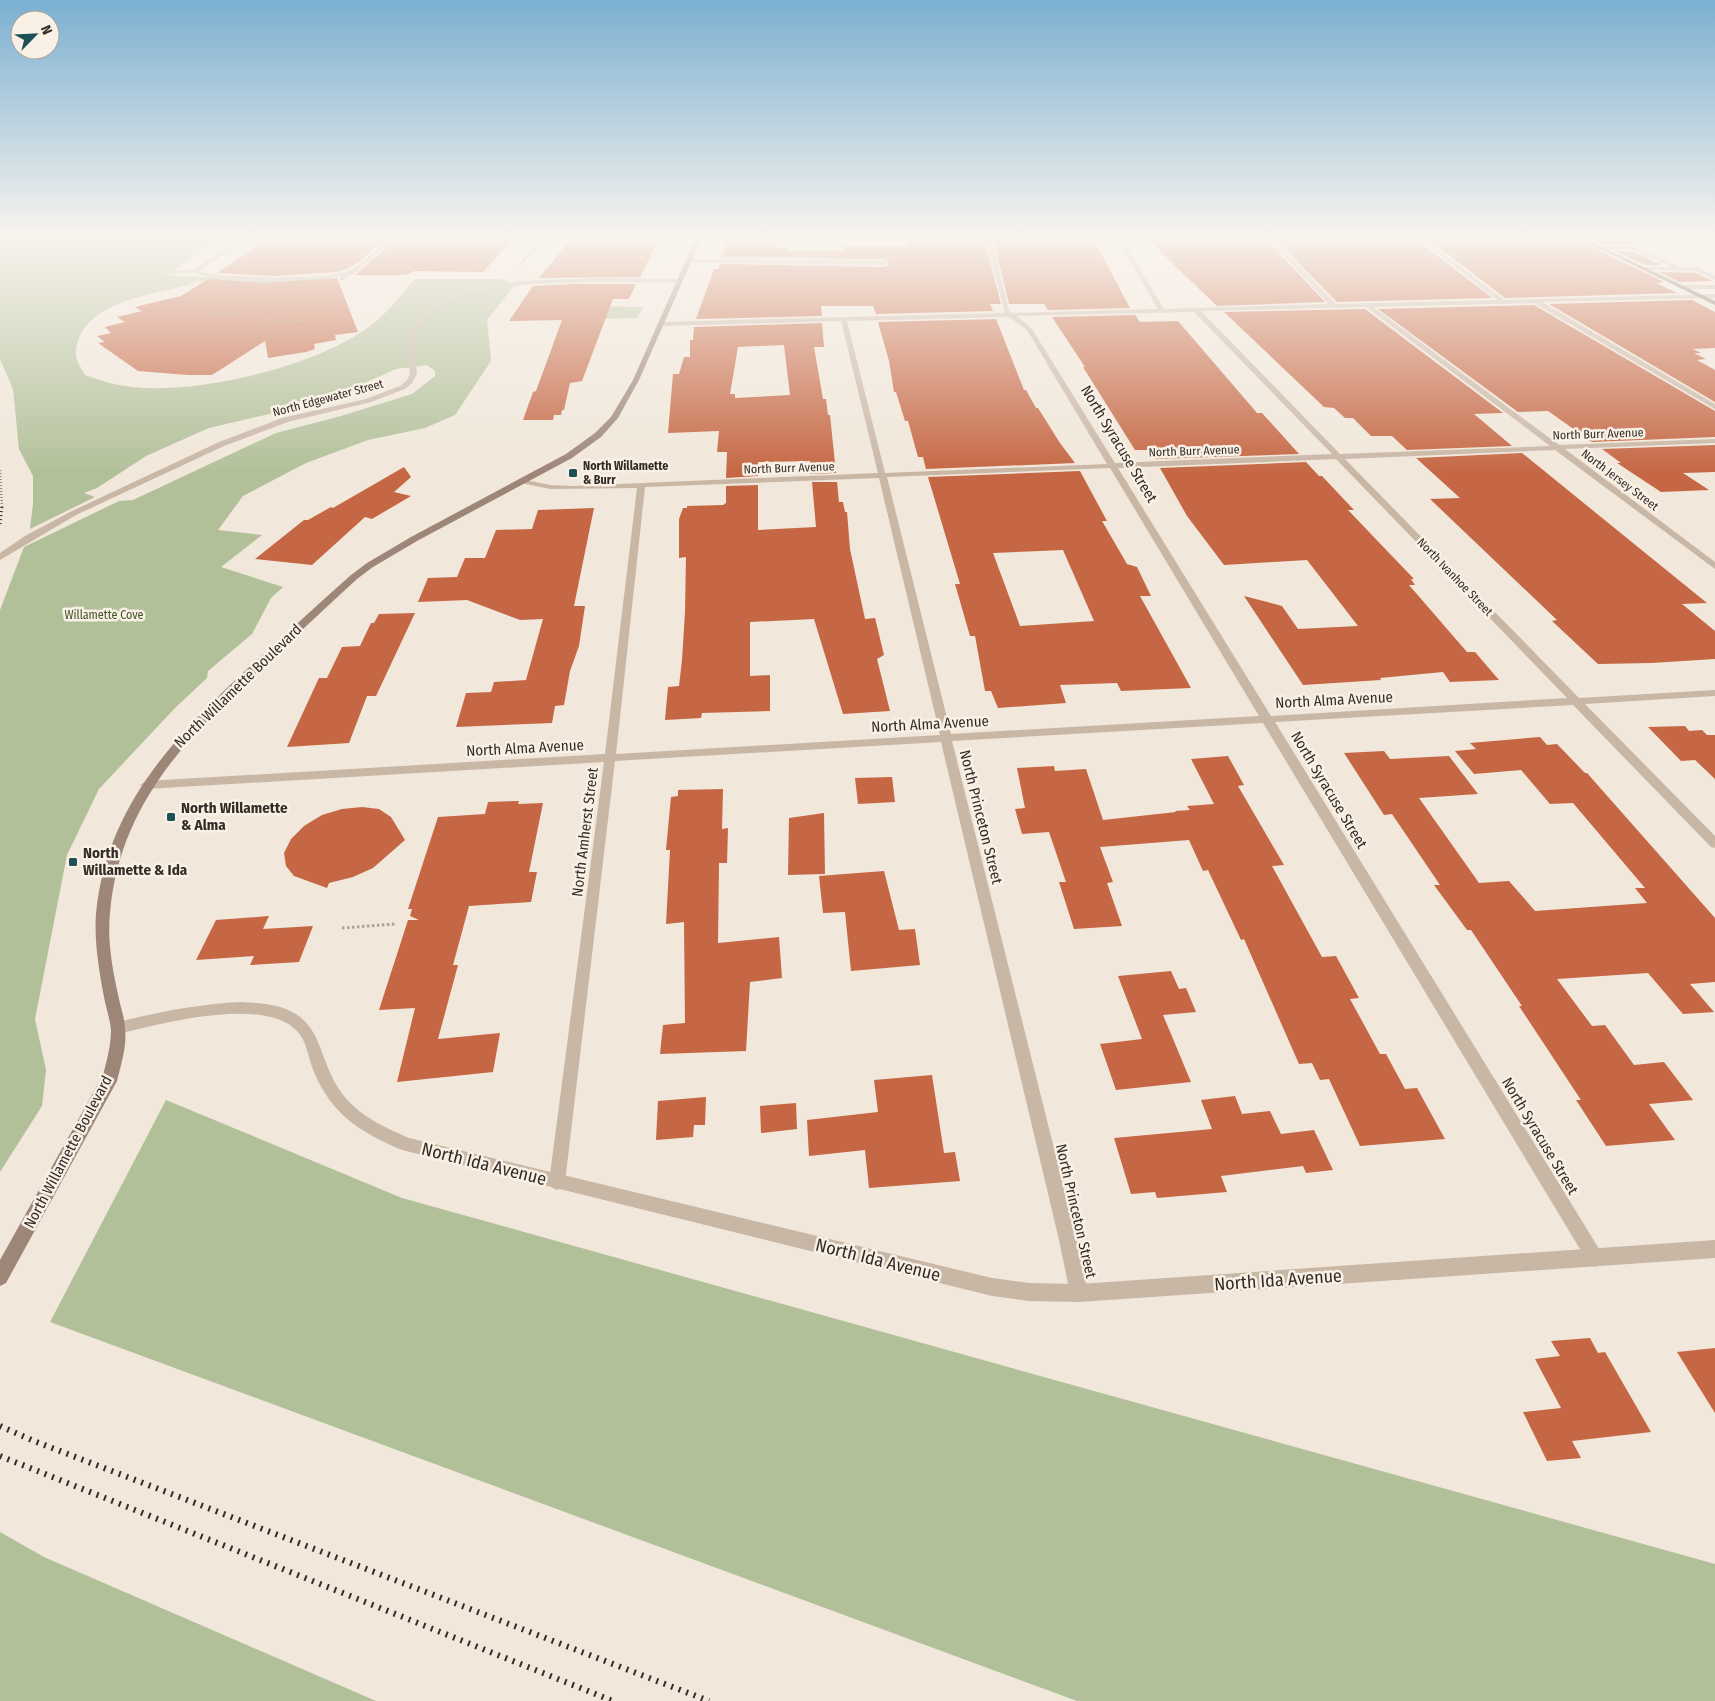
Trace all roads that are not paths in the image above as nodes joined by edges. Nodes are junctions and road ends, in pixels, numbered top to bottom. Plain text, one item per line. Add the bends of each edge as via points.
1 (426, 314) edge
2 (664, 314) edge
3 (1035, 314) edge
4 (1200, 314) edge
5 (1378, 314) edge
6 (1559, 314) edge
7 (1012, 315) junction
8 (844, 320) junction
9 (660, 324) junction
10 (1715, 407) edge
11 (1715, 441) edge
12 (1557, 447) junction
13 (1338, 456) junction
14 (1113, 466) junction
15 (881, 475) junction
16 (524, 481) junction
17 (641, 486) junction
18 (0, 556) edge
19 (1715, 566) edge
20 (1715, 693) edge
21 (1576, 701) junction
22 (1266, 719) junction
23 (946, 738) junction
24 (610, 758) junction
25 (146, 785) junction
26 (1715, 844) edge
27 (118, 1028) junction
28 (557, 1182) junction
29 (1715, 1250) edge
30 (1595, 1258) junction
31 (0, 1277) edge
32 (1079, 1293) junction

1 - 18 street, North Edgewater Street via 415,323 410,342 414,373 402,387 381,396 297,416 246,434 53,523
2 - 9 main road, North Willamette Boulevard
3 - 7 street
4 - 13 street, North Ivanhoe Street
5 - 12 street, North Jersey Street
6 - 10 street
7 - 8 street
7 - 14 street, North Syracuse Street via 1029,329
8 - 9 street
8 - 15 street, North Princeton Street
9 - 16 main road, North Willamette Boulevard via 636,380 614,418 590,442
11 - 12 street, North Burr Avenue
12 - 13 street, North Burr Avenue
12 - 19 street, North Jersey Street
13 - 14 street, North Burr Avenue
13 - 21 street, North Ivanhoe Street
14 - 15 street, North Burr Avenue
14 - 22 street, North Syracuse Street
15 - 17 street, North Burr Avenue
15 - 23 street, North Princeton Street
16 - 17 street, North Burr Avenue via 563,488
16 - 25 main road, North Willamette Boulevard via 414,539 354,577 205,714 174,747
17 - 24 street, North Amherst Street
20 - 21 street, North Alma Avenue
21 - 22 street, North Alma Avenue
21 - 26 street, North Ivanhoe Street
22 - 23 street, North Alma Avenue
22 - 30 street, North Syracuse Street
23 - 24 street, North Alma Avenue
23 - 32 street, North Princeton Street
24 - 25 street, North Alma Avenue
24 - 28 street, North Amherst Street
25 - 27 main road, North Willamette Boulevard via 115,851 104,895 103,950
27 - 28 street, North Ida Avenue via 234,1008 276,1010 301,1025 333,1094 349,1113 374,1131 408,1145
27 - 31 main road, North Willamette Boulevard via 110,1081
28 - 32 street, North Ida Avenue via 979,1285 1017,1292
29 - 30 street, North Ida Avenue
30 - 32 street, North Ida Avenue

